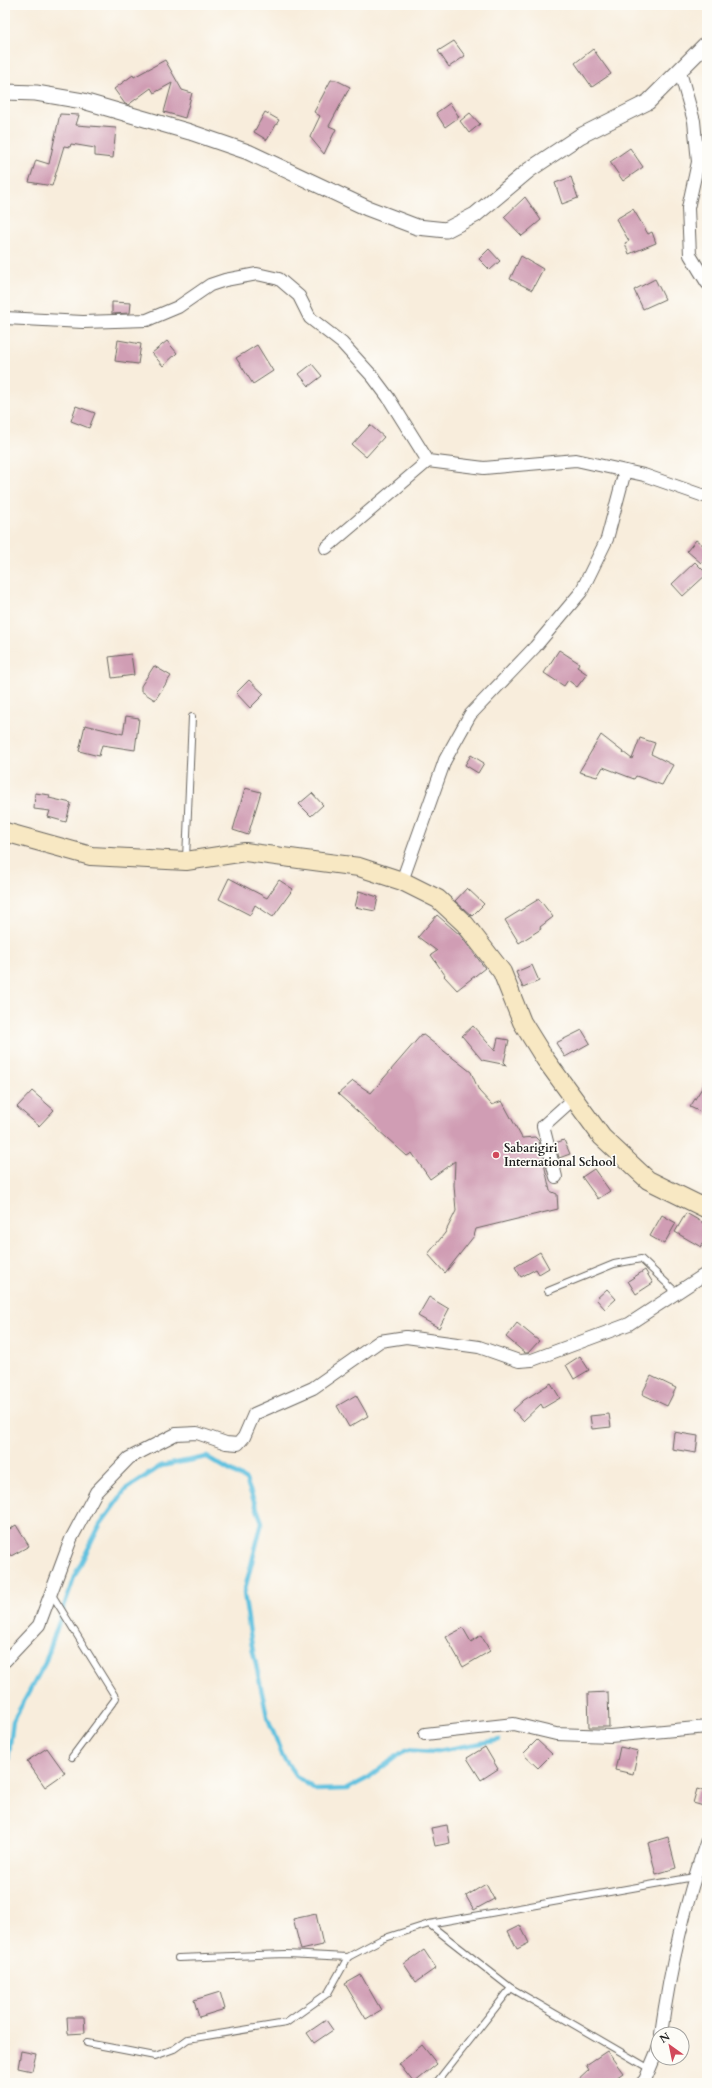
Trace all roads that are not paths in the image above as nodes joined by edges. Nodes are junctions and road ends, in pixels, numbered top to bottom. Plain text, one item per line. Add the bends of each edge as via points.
1 (707, 43) edge
2 (680, 72) junction
3 (5, 92) edge
4 (707, 283) edge
5 (5, 318) edge
6 (428, 461) junction
7 (625, 470) junction
8 (707, 497) edge
9 (326, 548) dead end
10 (192, 717) dead end
11 (5, 832) edge
12 (186, 861) junction
13 (402, 881) junction
14 (573, 1099) junction
15 (556, 1177) dead end
16 (707, 1209) edge
17 (707, 1273) edge
18 (548, 1291) dead end
19 (677, 1293) junction
20 (51, 1593) junction
21 (5, 1661) edge
22 (707, 1726) edge
23 (425, 1734) dead end
24 (72, 1757) dead end
25 (707, 1840) edge
26 (694, 1877) junction
27 (429, 1924) junction
28 (348, 1957) junction
29 (178, 1958) dead end
30 (511, 1988) junction
31 (662, 2026) edge
32 (87, 2042) dead end
33 (651, 2066) edge
34 (650, 2069) junction
35 (436, 2083) edge
36 (642, 2083) edge

1 - 2 street
2 - 3 street via 648,102 580,136 529,170 475,215 446,230 417,227 367,208 248,152 190,132 83,101 36,93
2 - 4 street via 694,121 698,162 688,208 690,255
5 - 6 street via 83,322 146,320 178,307 210,285 257,274 279,279 299,296 310,318 342,343 373,377
6 - 7 street via 484,468 576,460
6 - 9 street
7 - 8 street
7 - 13 street via 607,539 580,592 535,647 470,715 445,760
10 - 12 lane
11 - 12 main road via 91,856
12 - 13 main road via 245,852 359,867
13 - 14 main road via 438,899 465,924 502,972 522,1022
14 - 15 street via 543,1126
14 - 16 main road via 602,1137 648,1180
17 - 19 street
18 - 19 lane via 614,1264 641,1259
19 - 20 street via 630,1324 532,1360 518,1361 472,1346 406,1338 380,1341 313,1388 254,1414 238,1444 197,1433 176,1434 129,1458 96,1492 71,1539
20 - 21 street via 39,1625
20 - 24 lane via 116,1698
22 - 23 street via 610,1736 556,1734 514,1724
25 - 26 street
26 - 27 lane
26 - 31 street via 668,1982
27 - 28 lane via 382,1939
27 - 30 lane
28 - 29 lane via 286,1954
28 - 32 lane via 328,1993 286,2023 188,2039 174,2049 155,2056
30 - 34 lane
30 - 35 lane
33 - 34 street
34 - 36 street

